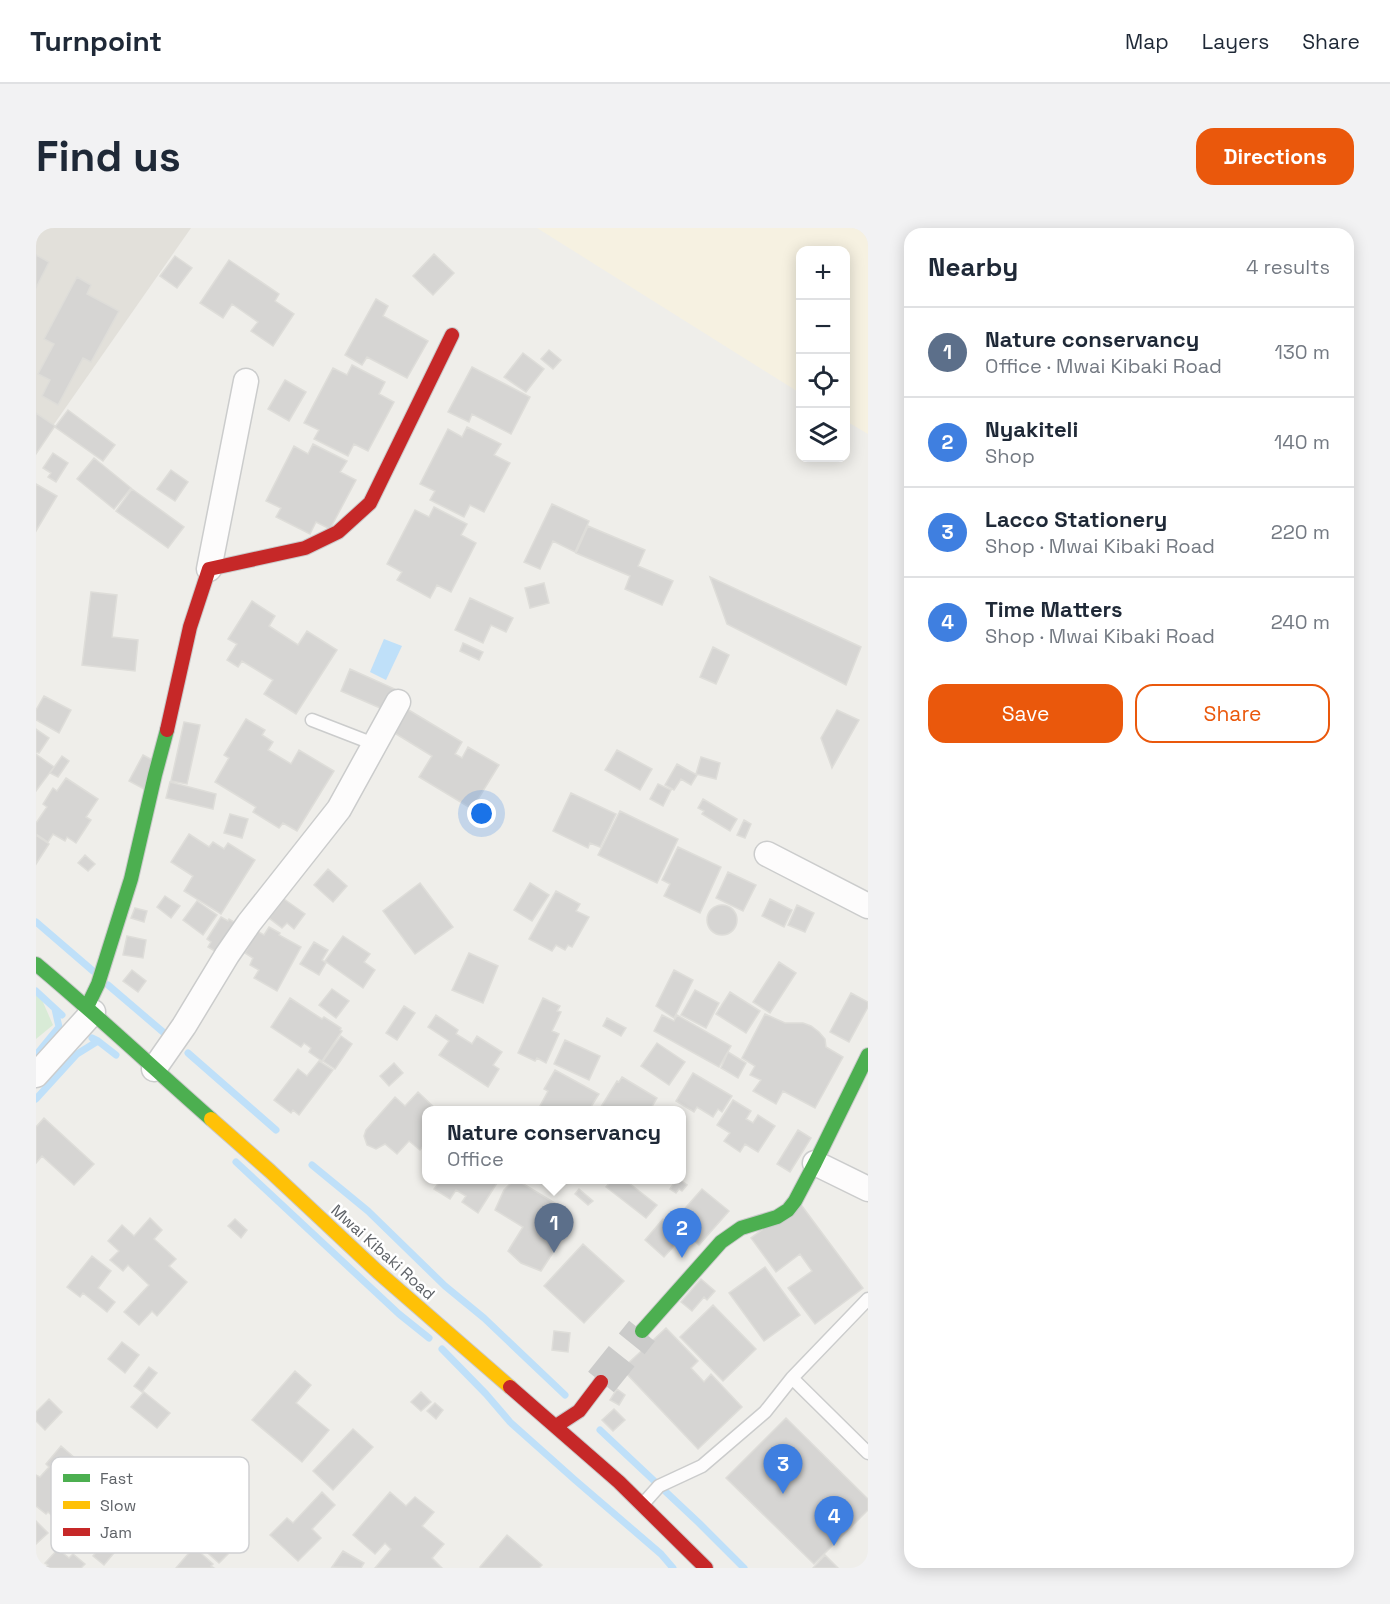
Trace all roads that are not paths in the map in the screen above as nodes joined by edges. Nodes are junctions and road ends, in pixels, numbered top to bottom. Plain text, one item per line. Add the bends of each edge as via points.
1 (452, 335) dead end
2 (246, 381) dead end
3 (209, 569) junction
4 (398, 702) dead end
5 (312, 720) dead end
6 (374, 744) junction
7 (767, 854) dead end
8 (868, 906) edge
9 (36, 964) edge
10 (90, 1010) junction
11 (868, 1055) edge
12 (154, 1069) junction
13 (36, 1075) edge
14 (815, 1163) junction
15 (868, 1189) edge
16 (868, 1299) edge
17 (642, 1331) tunnel mouth
18 (792, 1378) junction
19 (601, 1382) tunnel mouth
20 (556, 1426) junction
21 (868, 1454) edge
22 (642, 1504) junction
23 (706, 1568) edge

1 - 3 street via 370,503 338,532 305,548
2 - 3 street
3 - 10 street via 190,627 131,879
4 - 6 street
5 - 6 lane
6 - 12 street via 339,809 244,931
7 - 8 street
9 - 10 street, Mwai Kibaki Road
10 - 12 street, Mwai Kibaki Road
10 - 13 street
11 - 14 street
12 - 20 street, Mwai Kibaki Road via 378,1272
14 - 15 street
14 - 17 street via 788,1210 741,1228 721,1242
16 - 18 lane
18 - 21 lane
18 - 22 lane via 765,1412 702,1466 659,1486
19 - 20 street via 579,1411
20 - 22 street, Mwai Kibaki Road
22 - 23 street, Mwai Kibaki Road

